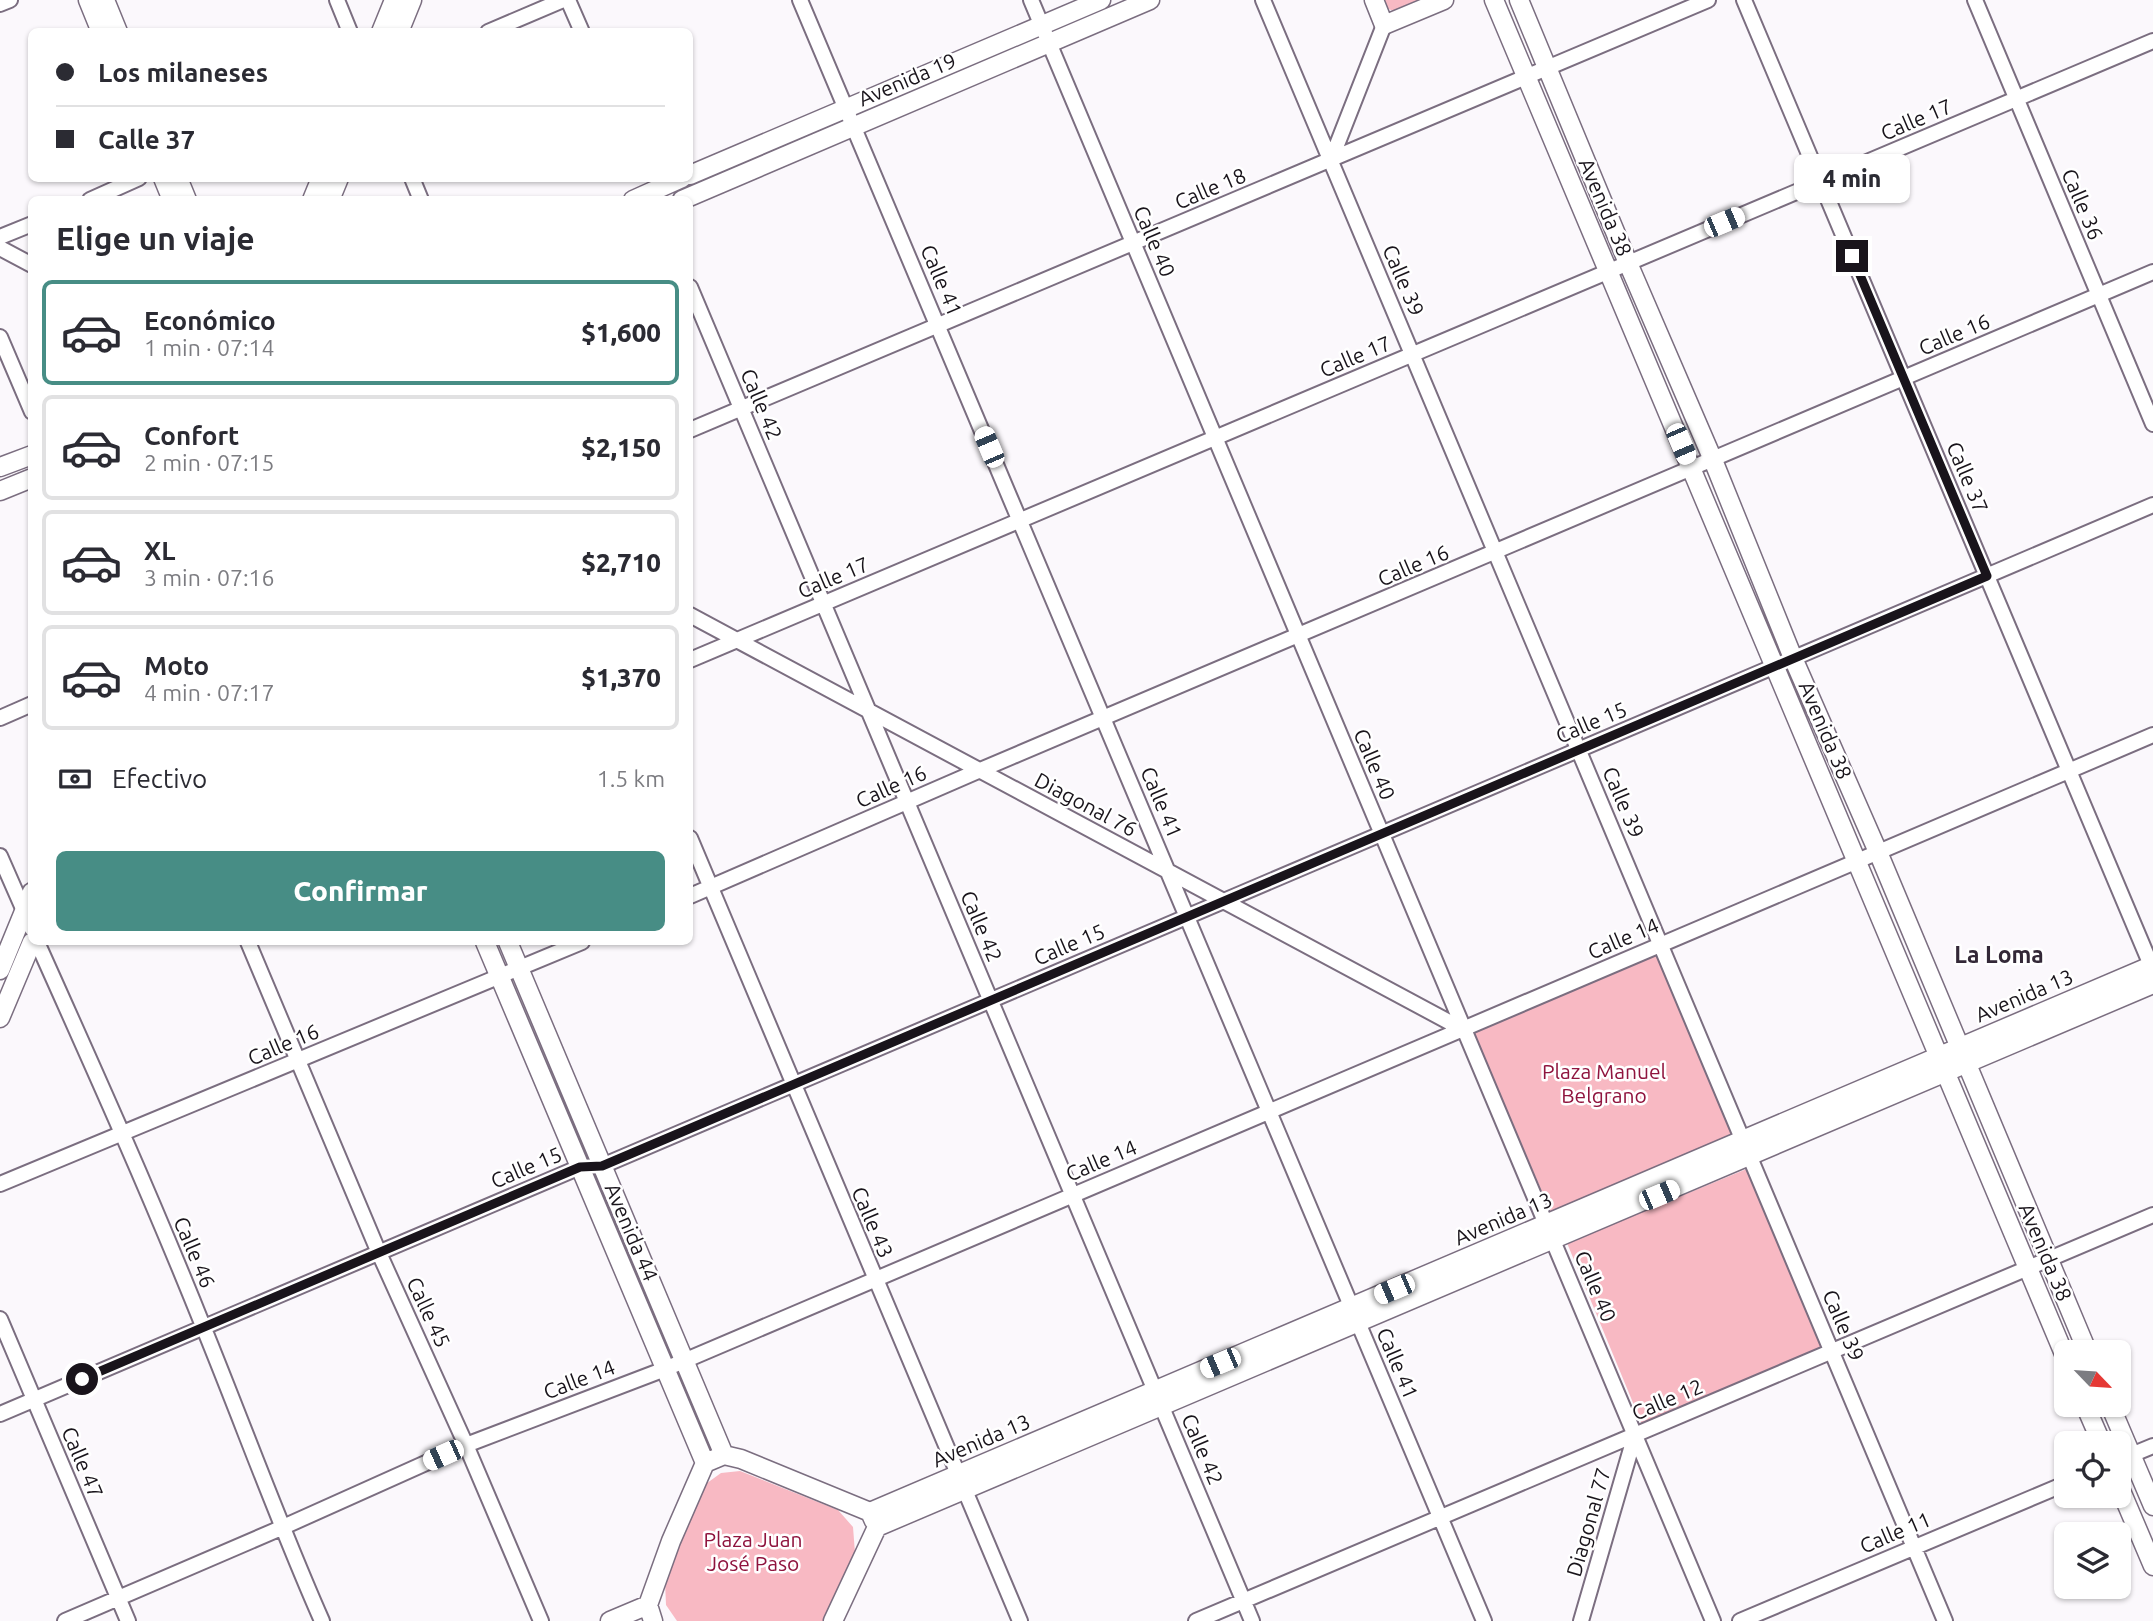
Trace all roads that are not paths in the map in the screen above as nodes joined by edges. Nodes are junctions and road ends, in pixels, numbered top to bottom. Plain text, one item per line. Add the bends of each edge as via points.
1 (9, 0) edge
2 (88, 0) edge
3 (105, 0) edge
4 (337, 0) edge
5 (394, 0) edge
6 (412, 0) edge
7 (563, 0) edge
8 (568, 0) edge
9 (800, 0) edge
10 (1031, 0) edge
11 (1101, 0) edge
12 (1150, 0) edge
13 (1264, 0) edge
14 (1374, 0) edge
15 (1444, 0) edge
16 (1494, 0) edge
17 (1519, 0) edge
18 (1708, 0) edge
19 (1744, 0) edge
20 (1975, 0) edge
21 (0, 4) edge
22 (1042, 25) junction
23 (1384, 25) junction
24 (99, 28) edge
25 (116, 28) edge
26 (348, 28) edge
27 (383, 28) edge
28 (401, 28) edge
29 (497, 28) edge
30 (580, 28) edge
31 (2153, 41) edge
32 (1049, 43) junction
33 (1548, 68) junction
34 (1526, 77) junction
35 (2017, 99) junction
36 (846, 108) junction
37 (854, 126) junction
38 (1331, 160) junction
39 (693, 174) edge
40 (130, 182) edge
41 (671, 182) edge
42 (1821, 182) junction
43 (645, 192) edge
44 (98, 196) edge
45 (691, 196) edge
46 (28, 226) edge
47 (0, 237) edge
48 (1133, 243) junction
49 (0, 248) edge
50 (28, 263) edge
51 (1628, 263) junction
52 (1608, 271) junction
53 (2153, 272) edge
54 (693, 294) edge
55 (2099, 295) junction
56 (938, 325) junction
57 (0, 337) edge
58 (1412, 354) junction
59 (1904, 378) junction
60 (28, 403) edge
61 (741, 409) junction
62 (2153, 424) edge
63 (693, 429) edge
64 (1215, 438) junction
65 (28, 456) edge
66 (1713, 460) junction
67 (0, 467) edge
68 (1691, 469) junction
69 (28, 480) edge
70 (0, 491) edge
71 (2153, 505) edge
72 (1020, 520) junction
73 (1496, 552) junction
74 (1987, 576) junction
75 (823, 604) junction
76 (693, 617) edge
77 (1298, 636) junction
78 (738, 640) junction
79 (1793, 658) junction
80 (693, 659) edge
81 (1774, 666) junction
82 (28, 706) edge
83 (869, 712) junction
84 (0, 718) edge
85 (1104, 719) junction
86 (2153, 735) edge
87 (1579, 750) junction
88 (978, 771) junction
89 (2069, 771) junction
90 (907, 803) junction
91 (1381, 834) junction
92 (693, 845) edge
93 (1878, 852) junction
94 (0, 856) edge
95 (1857, 862) junction
96 (1168, 871) junction
97 (710, 887) junction
98 (693, 895) edge
99 (1222, 901) junction
100 (28, 902) edge
101 (24, 911) junction
102 (1188, 916) junction
103 (28, 920) edge
104 (28, 942) edge
105 (31, 945) edge
106 (35, 945) edge
107 (249, 945) edge
108 (486, 945) edge
109 (509, 945) edge
110 (575, 945) edge
111 (1661, 945) junction
112 (5, 949) edge
113 (519, 968) junction
114 (0, 970) edge
115 (2153, 971) edge
116 (500, 976) junction
117 (991, 1000) junction
118 (0, 1018) edge
119 (1464, 1030) junction
120 (1963, 1055) junction
121 (297, 1060) junction
122 (1942, 1065) junction
123 (793, 1084) junction
124 (1270, 1111) junction
125 (123, 1133) junction
126 (1746, 1148) junction
127 (602, 1166) junction
128 (580, 1167) junction
129 (0, 1184) edge
130 (1073, 1195) junction
131 (2153, 1215) edge
132 (1549, 1232) junction
133 (379, 1253) junction
134 (2049, 1259) junction
135 (2028, 1268) junction
136 (875, 1280) junction
137 (1356, 1314) junction
138 (0, 1319) edge
139 (204, 1327) junction
140 (2058, 1340) edge
141 (2083, 1340) edge
142 (1832, 1352) junction
143 (684, 1361) junction
144 (665, 1369) junction
145 (1159, 1398) junction
146 (34, 1399) junction
147 (0, 1414) edge
148 (1635, 1435) junction
149 (466, 1445) junction
150 (2153, 1446) edge
151 (724, 1455) junction
152 (2131, 1455) edge
153 (705, 1463) junction
154 (2131, 1468) edge
155 (961, 1482) junction
156 (2054, 1488) edge
157 (2153, 1506) edge
158 (2128, 1508) edge
159 (1441, 1517) junction
160 (874, 1520) junction
161 (281, 1528) junction
162 (1914, 1547) junction
163 (2153, 1566) edge
164 (118, 1599) junction
165 (1244, 1601) junction
166 (650, 1613) edge
167 (65, 1621) edge
168 (128, 1621) edge
169 (322, 1621) edge
170 (541, 1621) edge
171 (610, 1621) edge
172 (833, 1621) edge
173 (1020, 1621) edge
174 (1196, 1621) edge
175 (1252, 1621) edge
176 (1484, 1621) edge
177 (1581, 1621) edge
178 (1713, 1621) edge
179 (1740, 1621) edge
180 (1945, 1621) edge

1 - 21 street
2 - 24 main road
3 - 25 main road
4 - 26 street
5 - 27 main road
6 - 28 main road
7 - 29 street
8 - 30 street
9 - 36 street, Calle 41
10 - 22 street, Calle 40
11 - 22 main road, Avenida 19
12 - 32 main road, Avenida 19
13 - 38 street, Calle 39
14 - 23 main road
15 - 23 main road
16 - 34 main road, Avenida 38
17 - 33 main road, Avenida 38
18 - 33 street, Calle 18
19 - 42 street, Calle 37
20 - 35 street, Calle 36
22 - 32 street, Calle 40
22 - 36 main road, Avenida 19
23 - 38 street
31 - 35 street, Calle 17
32 - 37 main road, Avenida 19
32 - 48 street, Calle 40
33 - 34 street, Calle 18
33 - 51 main road, Avenida 38
34 - 38 street, Calle 18
34 - 52 main road, Avenida 38
35 - 42 street, Calle 17
35 - 55 street, Calle 36
36 - 37 street, Calle 41
36 - 39 main road, Avenida 19
37 - 45 main road, Avenida 19
37 - 56 street, Calle 41
38 - 48 street, Calle 18
38 - 58 street, Calle 39
40 - 44 street
41 - 43 main road
42 - 51 street, Calle 17
42 - 59 street, Calle 37
46 - 47 street
48 - 56 street, Calle 18
48 - 64 street, Calle 40
49 - 50 street
51 - 52 street, Calle 17
51 - 66 main road, Avenida 38
52 - 58 street, Calle 17
52 - 68 main road, Avenida 38
53 - 55 street, Calle 16
54 - 61 street, Calle 42
55 - 59 street, Calle 16
55 - 62 street, Calle 36
56 - 61 street, Calle 18
56 - 72 street, Calle 41
57 - 60 street
58 - 64 street, Calle 17
58 - 73 street, Calle 39
59 - 66 street, Calle 16
59 - 74 street, Calle 37
61 - 63 street, Calle 18
61 - 75 street, Calle 42
64 - 72 street, Calle 17
64 - 77 street, Calle 40
65 - 67 main road
66 - 68 street, Calle 16
66 - 79 main road, Avenida 38
68 - 73 street, Calle 16
68 - 81 main road, Avenida 38
69 - 70 main road
71 - 74 street, Calle 15
72 - 75 street, Calle 17
72 - 85 street, Calle 41
73 - 77 street, Calle 16
73 - 87 street, Calle 39
74 - 79 street, Calle 15
74 - 89 street, Calle 37
75 - 78 street, Calle 17
75 - 83 street, Calle 42
76 - 78 street, Diagonal 76
77 - 85 street, Calle 16
77 - 91 street, Calle 40
78 - 80 street, Calle 17
78 - 83 street, Diagonal 76
79 - 81 street, Calle 15
79 - 93 main road, Avenida 38
81 - 87 street, Calle 15
81 - 95 main road, Avenida 38
82 - 84 street
83 - 88 street, Diagonal 76
83 - 90 street, Calle 42
85 - 88 street, Calle 16
85 - 96 street, Calle 41
86 - 89 street, Calle 14
87 - 91 street, Calle 15
87 - 111 street, Calle 39
88 - 90 street, Calle 16
88 - 96 street, Diagonal 76
89 - 93 street, Calle 14
89 - 115 street, Calle 37
90 - 97 street, Calle 16
90 - 117 street, Calle 42
91 - 99 street, Calle 15
91 - 119 street, Calle 40
92 - 97 street, Calle 43
93 - 95 street, Calle 14
93 - 120 main road, Avenida 38
94 - 101 street
95 - 111 street, Calle 14
95 - 122 main road, Avenida 38
96 - 99 street, Diagonal 76
96 - 102 street, Calle 41
97 - 98 street, Calle 16
97 - 123 street, Calle 43
99 - 102 street, Calle 15
99 - 119 street, Diagonal 76
100 - 101 main road
101 - 103 street
101 - 112 main road
102 - 117 street, Calle 15
102 - 124 street, Calle 41
104 - 112 street
105 - 118 main road
106 - 125 street, Calle 46
107 - 121 street, Calle 45
108 - 116 main road, Avenida 44
109 - 113 main road, Avenida 44
110 - 113 street, Calle 16
111 - 119 street, Calle 14
111 - 126 street, Calle 39
112 - 114 main road
113 - 116 street, Calle 16
113 - 127 main road, Avenida 44
115 - 120 main road, Avenida 13
116 - 121 street, Calle 16
116 - 128 main road, Avenida 44
117 - 123 street, Calle 15
117 - 130 street, Calle 42
119 - 124 street, Calle 14
119 - 132 street, Calle 40
120 - 122 main road, Avenida 13
120 - 134 main road, Avenida 38
121 - 125 street, Calle 16
121 - 133 street, Calle 45
122 - 126 main road, Avenida 13
122 - 135 main road, Avenida 38
123 - 127 street, Calle 15
123 - 136 street, Calle 43
124 - 130 street, Calle 14
124 - 137 street, Calle 41
125 - 129 street, Calle 16
125 - 139 street, Calle 46
126 - 132 main road, Avenida 13
126 - 142 street, Calle 39
127 - 128 street, Calle 15
127 - 143 main road, Avenida 44
128 - 133 street, Calle 15
128 - 144 main road, Avenida 44
130 - 136 street, Calle 14
130 - 145 street, Calle 42
131 - 134 street, Calle 12
132 - 137 main road, Avenida 13
132 - 148 street, Calle 40
133 - 139 street, Calle 15
133 - 149 street, Calle 45
134 - 135 street, Calle 12
134 - 141 main road, Avenida 38
135 - 140 main road, Avenida 38
135 - 142 street, Calle 12
136 - 143 street, Calle 14
136 - 155 street, Calle 43
137 - 145 main road, Avenida 13
137 - 159 street, Calle 41
138 - 146 street, Calle 47
139 - 146 street, Calle 15
139 - 161 street, Calle 46
142 - 148 street, Calle 12
142 - 162 street, Calle 39
143 - 144 street, Calle 14
143 - 151 main road, Avenida 44
144 - 149 street, Calle 14
144 - 153 main road, Avenida 44
145 - 155 main road, Avenida 13
145 - 165 street, Calle 42
146 - 147 street, Calle 15
146 - 164 street, Calle 47
148 - 159 street, Calle 12
148 - 177 street, Diagonal 77
148 - 178 street, Calle 40
149 - 161 street, Calle 14
149 - 170 street, Calle 45
150 - 152 street
151 - 153 main road
151 - 160 main road
153 - 166 main road
154 - 157 main road
155 - 160 main road, Avenida 13
155 - 173 street, Calle 43
156 - 162 street, Calle 11
158 - 163 main road
159 - 165 street, Calle 12
159 - 176 street, Calle 41
160 - 172 main road
161 - 164 street, Calle 14
161 - 169 street, Calle 46
162 - 179 street, Calle 11
162 - 180 street, Calle 39
164 - 167 street, Calle 14
164 - 168 street, Calle 47
165 - 174 street, Calle 12
165 - 175 street, Calle 42
166 - 171 main road

